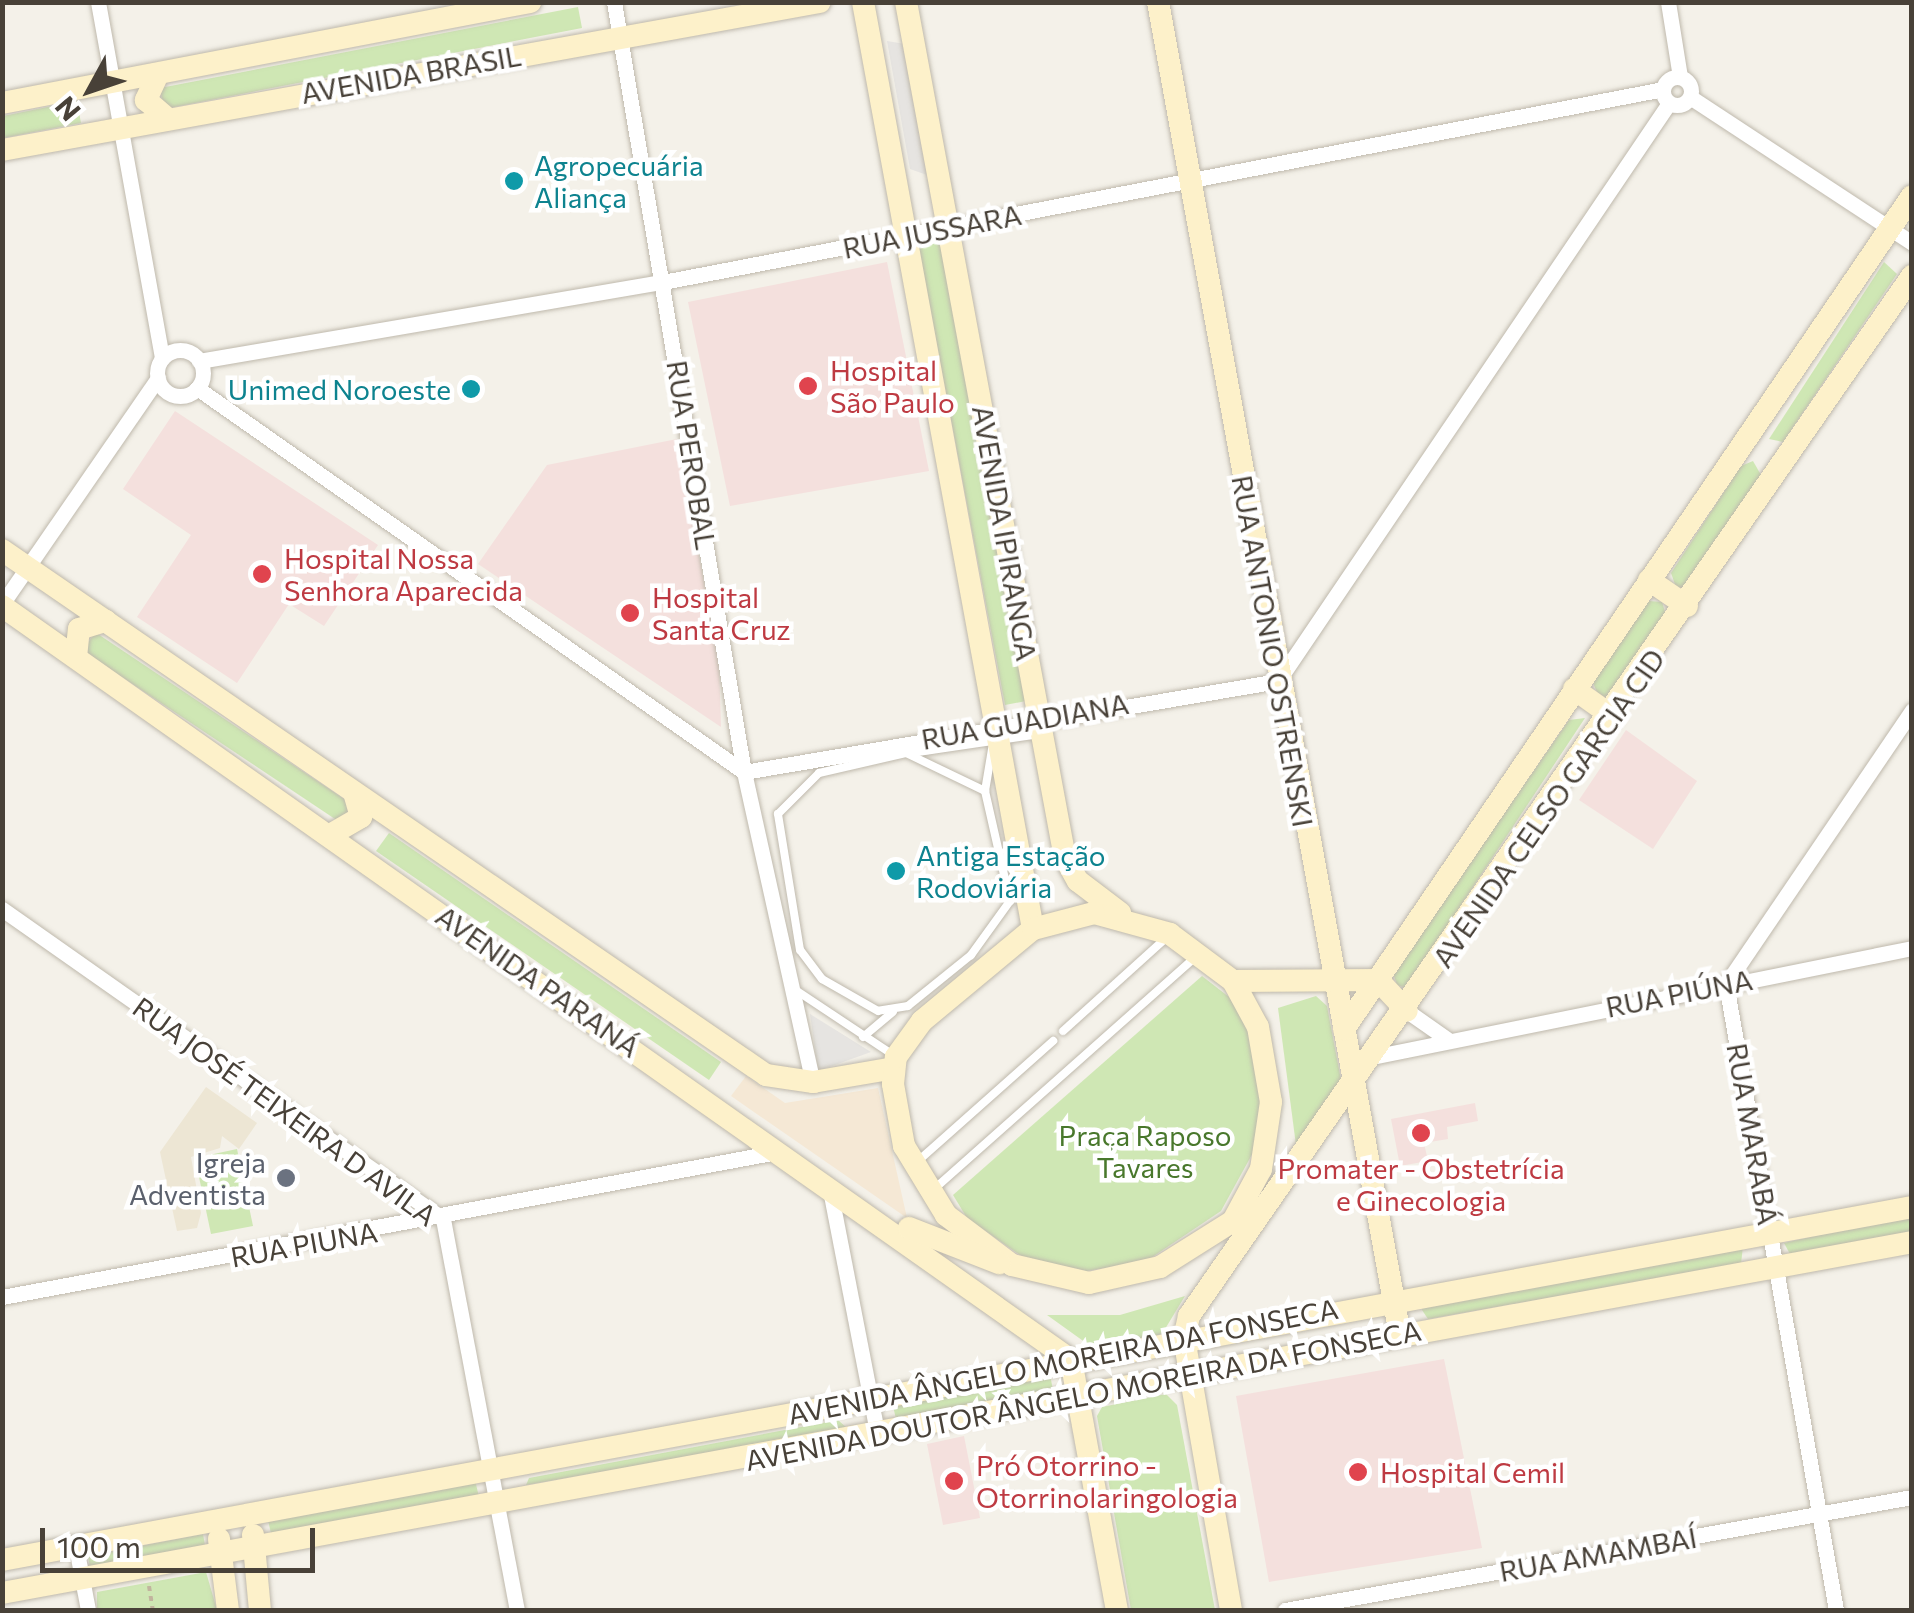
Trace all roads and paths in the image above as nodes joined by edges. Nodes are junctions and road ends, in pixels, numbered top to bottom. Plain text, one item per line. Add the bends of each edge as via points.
1 (98, 2) edge
2 (530, 2) edge
3 (614, 2) edge
4 (820, 2) edge
5 (863, 2) edge
6 (906, 2) edge
7 (1158, 2) edge
8 (1668, 2) edge
9 (620, 36) junction
10 (158, 74) junction
11 (1680, 78) junction
12 (114, 81) junction
13 (71, 90) junction
14 (1666, 96) junction
15 (1690, 98) junction
16 (2, 104) edge
17 (166, 118) junction
18 (122, 126) junction
19 (82, 134) junction
20 (2, 150) edge
21 (1190, 182) junction
22 (1912, 196) edge
23 (950, 228) junction
24 (1890, 228) junction
25 (908, 236) junction
26 (1912, 243) edge
27 (1912, 276) edge
28 (663, 282) junction
29 (162, 358) junction
30 (199, 361) junction
31 (158, 378) junction
32 (197, 388) junction
33 (1744, 442) junction
34 (1781, 468) junction
35 (2, 550) edge
36 (28, 567) junction
37 (1648, 580) junction
38 (2, 605) edge
39 (1687, 606) junction
40 (106, 621) junction
41 (76, 657) junction
42 (1278, 681) junction
43 (1574, 690) junction
44 (1912, 710) edge
45 (1612, 716) junction
46 (1039, 726) junction
47 (996, 733) junction
48 (906, 753) junction
49 (744, 772) junction
50 (985, 791) junction
51 (354, 793) junction
52 (387, 816) junction
53 (330, 835) junction
54 (364, 859) junction
55 (1017, 889) junction
56 (2, 910) edge
57 (1128, 917) junction
58 (1033, 929) junction
59 (1170, 934) junction
60 (1328, 948) junction
61 (1912, 948) edge
62 (1200, 952) junction
63 (1378, 980) junction
64 (1233, 981) junction
65 (786, 984) junction
66 (1726, 984) junction
67 (1283, 985) junction
68 (1336, 986) junction
69 (893, 1012) junction
70 (1407, 1012) junction
71 (915, 1013) junction
72 (1344, 1029) junction
73 (1064, 1031) dead end
74 (864, 1037) junction
75 (1447, 1038) junction
76 (1052, 1041) dead end
77 (1372, 1057) junction
78 (895, 1063) junction
79 (813, 1082) junction
80 (1353, 1083) junction
81 (1322, 1127) junction
82 (1268, 1144) junction
83 (1365, 1144) junction
84 (781, 1151) junction
85 (913, 1166) junction
86 (830, 1186) junction
87 (929, 1194) junction
88 (852, 1200) junction
89 (1912, 1207) edge
90 (1263, 1212) junction
91 (443, 1219) junction
92 (1770, 1232) junction
93 (1912, 1242) edge
94 (1210, 1244) junction
95 (1009, 1263) junction
96 (1776, 1266) junction
97 (2, 1297) edge
98 (1201, 1298) junction
99 (1393, 1298) junction
100 (1234, 1328) junction
101 (1400, 1335) junction
102 (1184, 1338) junction
103 (1070, 1360) junction
104 (1191, 1374) junction
105 (870, 1398) junction
106 (1079, 1398) junction
107 (878, 1436) junction
108 (488, 1468) junction
109 (1912, 1497) edge
110 (495, 1501) junction
111 (249, 1514) junction
112 (1819, 1514) junction
113 (215, 1520) junction
114 (255, 1546) junction
115 (76, 1547) junction
116 (222, 1552) junction
117 (2, 1560) edge
118 (146, 1568) junction
119 (82, 1580) junction
120 (3, 1591) edge
121 (88, 1610) edge
122 (153, 1610) edge
123 (228, 1610) edge
124 (260, 1610) edge
125 (517, 1610) edge
126 (1117, 1610) edge
127 (1231, 1610) edge
128 (1284, 1610) edge
129 (1836, 1610) edge

1 - 12 street
2 - 10 street, AVENIDA BRASIL
3 - 9 street, RUA PEROBAL
4 - 9 street, AVENIDA BRASIL
5 - 25 street, AVENIDA IPIRANGA
6 - 23 street, AVENIDA IPIRANGA
7 - 21 street, RUA ANTONIO OSTRENSKI
8 - 11 street
9 - 17 street, AVENIDA BRASIL
9 - 28 street, RUA PEROBAL
10 - 12 street, AVENIDA BRASIL
10 - 17 street via 146,100
11 - 14 street
11 - 15 street
12 - 13 street, AVENIDA BRASIL
12 - 18 street
13 - 16 street, AVENIDA BRASIL
13 - 19 street via 90,109
14 - 15 street, RUA JUSSARA
14 - 21 street, RUA JUSSARA
14 - 42 street
15 - 24 street
17 - 18 street, AVENIDA BRASIL
18 - 19 street, AVENIDA BRASIL
18 - 29 street
19 - 20 street, AVENIDA BRASIL
21 - 23 street, RUA JUSSARA
21 - 42 street, RUA ANTONIO OSTRENSKI
22 - 24 street, AVENIDA CELSO GARCIA CID
23 - 25 street, RUA JUSSARA
23 - 46 street, AVENIDA IPIRANGA
24 - 26 street
24 - 33 street, AVENIDA CELSO GARCIA CID
25 - 28 street, RUA JUSSARA
25 - 47 street, AVENIDA IPIRANGA
27 - 34 street, AVENIDA CELSO GARCIA CID
28 - 30 street, RUA JUSSARA
28 - 49 street, RUA PEROBAL
29 - 30 street via 185,351
29 - 31 street
30 - 32 street
31 - 32 street via 171,394
31 - 36 street
32 - 49 street
33 - 34 street
33 - 37 street, AVENIDA CELSO GARCIA CID
34 - 39 street, AVENIDA CELSO GARCIA CID
35 - 36 street, AVENIDA PARANÁ
36 - 38 street
36 - 40 street, AVENIDA PARANÁ
37 - 39 street
37 - 43 street, AVENIDA CELSO GARCIA CID
38 - 41 street, AVENIDA PARANÁ
39 - 45 street, AVENIDA CELSO GARCIA CID
40 - 41 street via 78,629
40 - 51 street, AVENIDA PARANÁ
41 - 53 street, AVENIDA PARANÁ
42 - 46 street, RUA GUADIANA
42 - 60 street, RUA ANTONIO OSTRENSKI
43 - 45 street
43 - 63 street, AVENIDA CELSO GARCIA CID
44 - 66 street
45 - 70 street, AVENIDA CELSO GARCIA CID
46 - 47 street, RUA GUADIANA
46 - 57 street, AVENIDA IPIRANGA via 1065,858 1078,881
47 - 48 lane
47 - 49 street, RUA GUADIANA
47 - 50 lane
47 - 55 street, AVENIDA IPIRANGA
48 - 50 lane
48 - 69 lane via 820,773 778,814 789,911 808,964 856,1002
49 - 65 street, RUA PEROBAL
50 - 55 lane
51 - 52 street, AVENIDA PARANÁ
51 - 53 street via 361,816
52 - 54 street via 359,835
52 - 79 street, AVENIDA PARANÁ via 732,1055 766,1076
53 - 54 street, AVENIDA PARANÁ
54 - 84 street, AVENIDA PARANÁ
55 - 58 street, AVENIDA IPIRANGA
55 - 71 lane via 995,933
56 - 91 street, RUA JOSÉ TEIXEIRA D AVILA
57 - 58 street via 1094,913
57 - 59 street
58 - 71 street
59 - 62 street
59 - 73 lane
60 - 67 street
60 - 68 street, RUA ANTONIO OSTRENSKI
61 - 66 street, RUA PIÚNA
62 - 64 street
62 - 87 lane
63 - 68 street
63 - 70 street
63 - 72 street, AVENIDA CELSO GARCIA CID
64 - 67 street
64 - 82 street via 1268,1062
65 - 74 lane
65 - 79 street, RUA PEROBAL
66 - 75 street, RUA PIÚNA
66 - 92 street, RUA MARABÁ
67 - 68 street
68 - 72 street, RUA ANTONIO OSTRENSKI
69 - 71 lane
69 - 74 lane
70 - 75 street
70 - 77 street, AVENIDA CELSO GARCIA CID
71 - 78 street
72 - 80 street, RUA ANTONIO OSTRENSKI
74 - 78 lane
75 - 77 street, RUA PIÚNA
76 - 85 lane
77 - 80 street, AVENIDA CELSO GARCIA CID
78 - 79 street, AVENIDA PARANÁ
78 - 85 street
80 - 81 street, AVENIDA CELSO GARCIA CID
80 - 83 street, RUA ANTONIO OSTRENSKI
81 - 83 street
81 - 90 street, AVENIDA CELSO GARCIA CID
82 - 90 street
82 - 94 street via 1244,1206
83 - 99 street, RUA ANTONIO OSTRENSKI
84 - 86 street, AVENIDA PARANÁ
84 - 91 street, RUA PIUNA
85 - 87 street
86 - 88 street, AVENIDA PARANÁ
86 - 105 street
87 - 95 street
88 - 95 street via 975,1258
88 - 103 street, AVENIDA PARANÁ
89 - 92 street, AVENIDA ÂNGELO MOREIRA DA FONSECA
90 - 94 street
90 - 98 street, AVENIDA CELSO GARCIA CID
91 - 97 street, RUA PIUNA
91 - 108 street, RUA JOSÉ TEIXEIRA D AVILA
92 - 96 street, RUA MARABÁ
92 - 99 street, AVENIDA ÂNGELO MOREIRA DA FONSECA
93 - 96 street, AVENIDA DOUTOR ÂNGELO MOREIRA DA FONSECA
94 - 95 street via 1112,1281 1062,1280
96 - 101 street, AVENIDA DOUTOR ÂNGELO MOREIRA DA FONSECA
96 - 112 street, RUA MARABÁ
98 - 100 street
98 - 102 street, AVENIDA CELSO GARCIA CID
99 - 100 street, AVENIDA ÂNGELO MOREIRA DA FONSECA
99 - 101 street, RUA ANTONIO OSTRENSKI
100 - 102 street, AVENIDA ÂNGELO MOREIRA DA FONSECA
101 - 104 street, AVENIDA DOUTOR ÂNGELO MOREIRA DA FONSECA
102 - 103 street, AVENIDA ÂNGELO MOREIRA DA FONSECA
102 - 104 street
103 - 105 street, AVENIDA ÂNGELO MOREIRA DA FONSECA
103 - 106 street
104 - 106 street, AVENIDA DOUTOR ÂNGELO MOREIRA DA FONSECA
104 - 127 street
105 - 107 street
105 - 108 street, AVENIDA ÂNGELO MOREIRA DA FONSECA
106 - 107 street, AVENIDA DOUTOR ÂNGELO MOREIRA DA FONSECA
106 - 126 street
107 - 110 street, AVENIDA DOUTOR ÂNGELO MOREIRA DA FONSECA
108 - 110 street, RUA JOSÉ TEIXEIRA D AVILA
108 - 111 street, AVENIDA ÂNGELO MOREIRA DA FONSECA
109 - 112 street, RUA AMAMBAÍ
110 - 114 street, AVENIDA DOUTOR ÂNGELO MOREIRA DA FONSECA
110 - 125 street, RUA JOSÉ TEIXEIRA D AVILA
111 - 113 street, AVENIDA ÂNGELO MOREIRA DA FONSECA
111 - 114 street
112 - 128 street, RUA AMAMBAÍ
112 - 129 street, RUA MARABÁ
113 - 115 street, AVENIDA ÂNGELO MOREIRA DA FONSECA
113 - 116 street
114 - 116 street, AVENIDA DOUTOR ÂNGELO MOREIRA DA FONSECA
114 - 124 street
115 - 117 street, AVENIDA ÂNGELO MOREIRA DA FONSECA
115 - 119 street
116 - 118 street, AVENIDA DOUTOR ÂNGELO MOREIRA DA FONSECA
116 - 123 street
118 - 119 street, AVENIDA DOUTOR ÂNGELO MOREIRA DA FONSECA
118 - 122 path
119 - 120 street, AVENIDA DOUTOR ÂNGELO MOREIRA DA FONSECA
119 - 121 street

